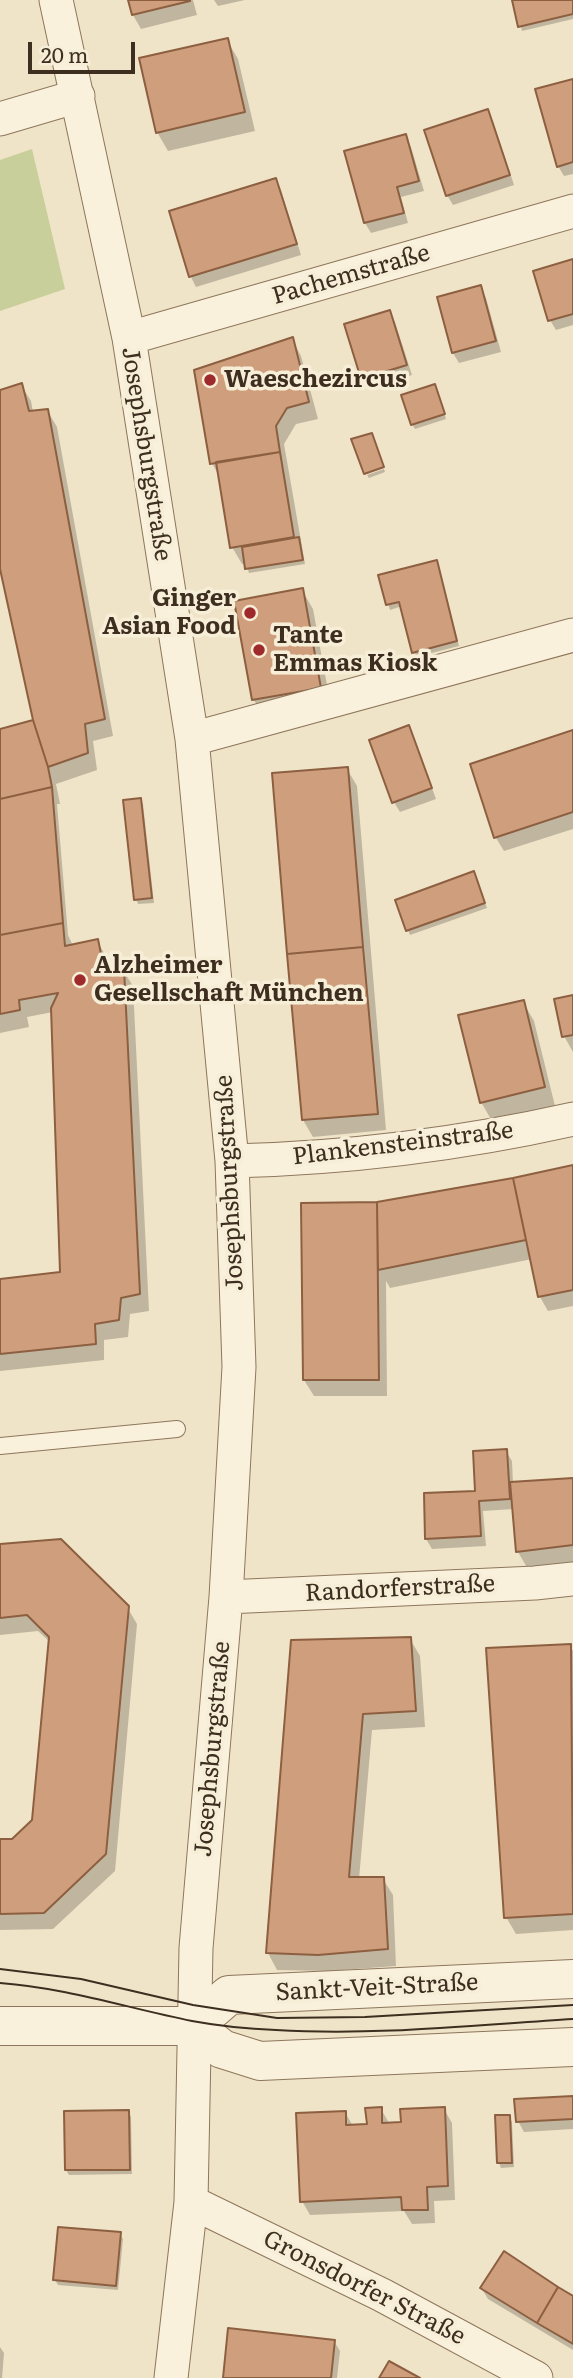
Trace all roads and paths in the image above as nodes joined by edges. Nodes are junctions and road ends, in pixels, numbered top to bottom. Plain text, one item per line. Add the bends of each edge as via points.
1 (56, 0) edge
2 (78, 96) junction
3 (0, 119) edge
4 (573, 211) edge
5 (129, 338) junction
6 (573, 635) edge
7 (192, 739) junction
8 (573, 1119) edge
9 (232, 1161) junction
10 (177, 1429) dead end
11 (0, 1446) edge
12 (573, 1579) edge
13 (226, 1597) junction
14 (573, 1979) edge
15 (0, 2026) edge
16 (192, 2026) junction
17 (573, 2047) edge
18 (191, 2202) junction
19 (171, 2378) edge
20 (536, 2378) edge

1 - 2 street, Josephsburgstraße
2 - 3 street
2 - 5 street, Josephsburgstraße
4 - 5 street, Pachemstraße
5 - 7 street, Josephsburgstraße
6 - 7 street
7 - 9 street, Josephsburgstraße
8 - 9 street, Plankensteinstraße via 404,1148
9 - 13 street, Josephsburgstraße via 239,1367
10 - 11 lane
12 - 13 street, Randorferstraße
13 - 16 street, Josephsburgstraße
14 - 16 street, Sankt-Veit-Straße via 229,1995
15 - 16 street
16 - 17 street via 222,2049 260,2061
16 - 18 street, Josephsburgstraße
18 - 19 street, Josephsburgstraße
18 - 20 street, Gronsdorfer Straße via 383,2295

